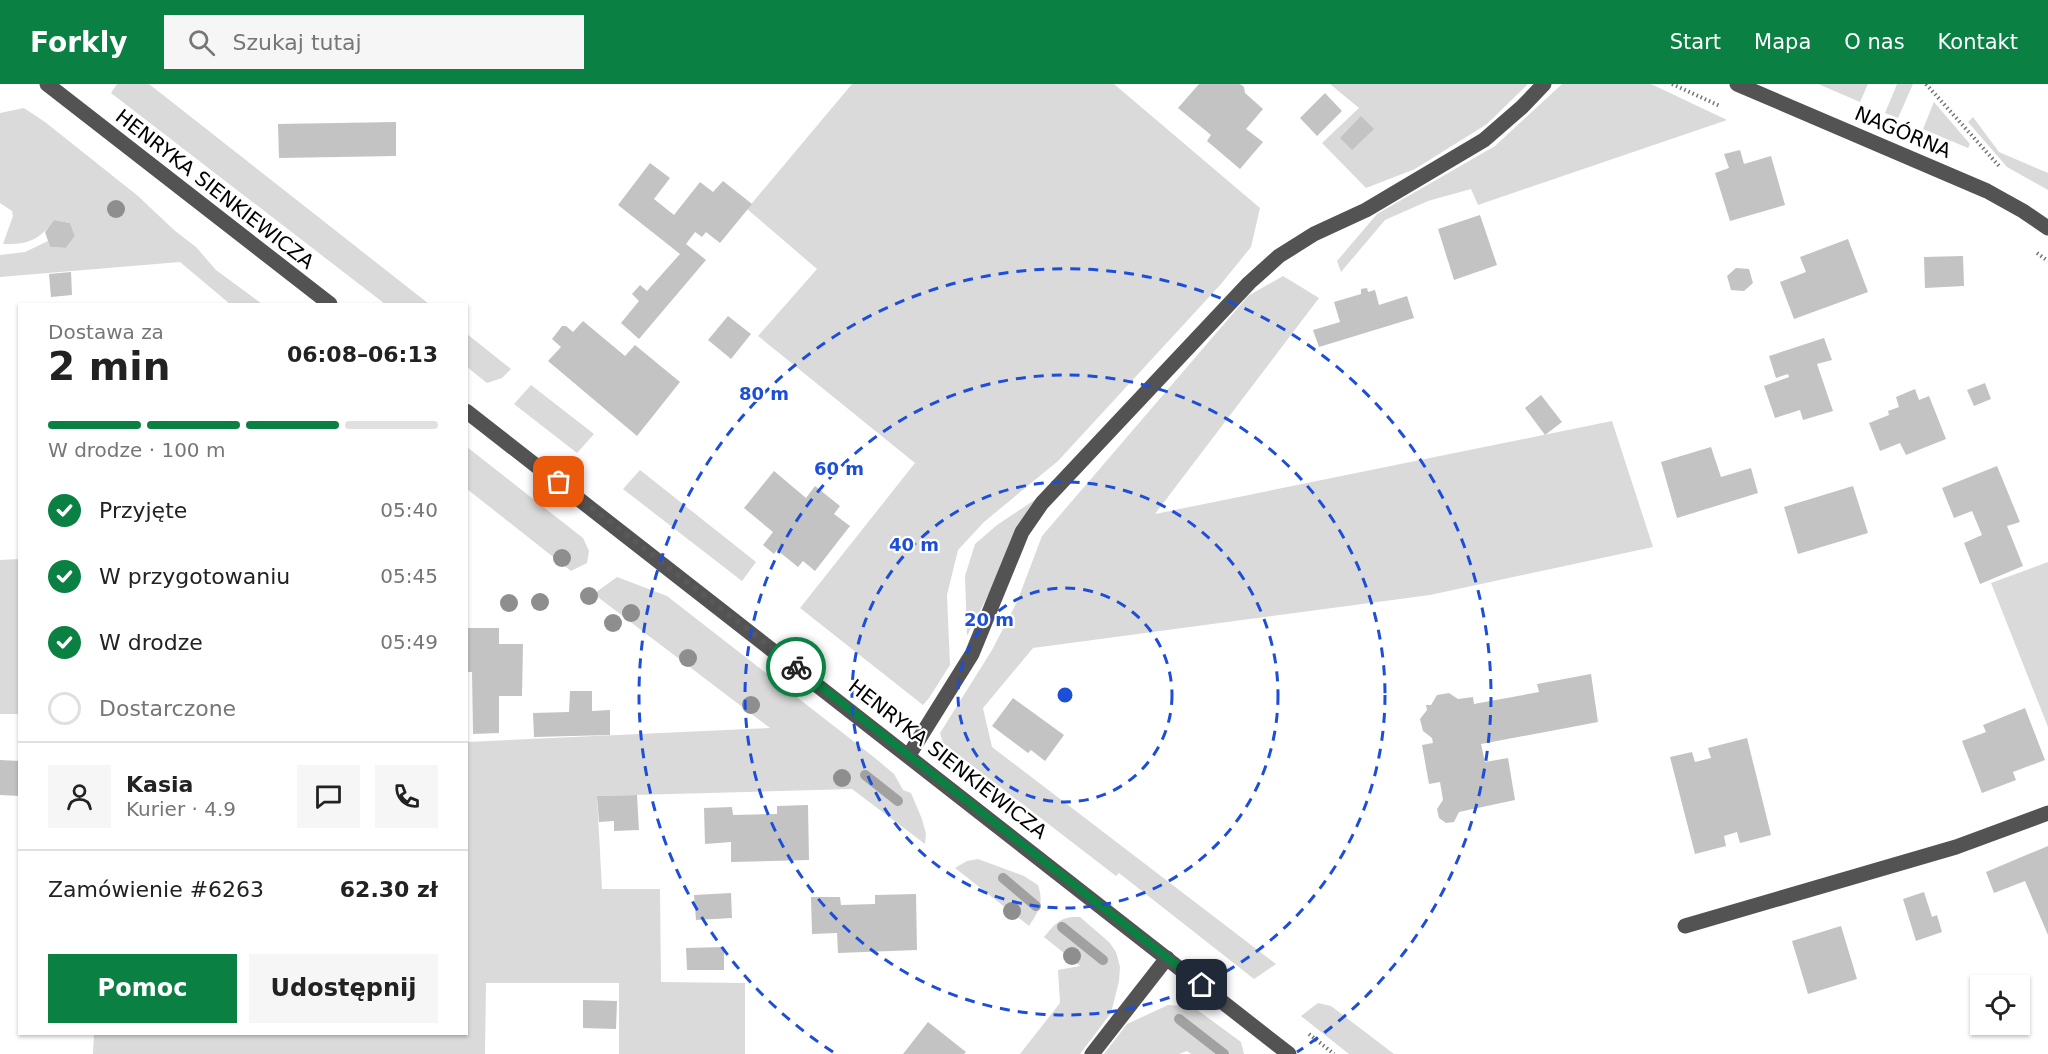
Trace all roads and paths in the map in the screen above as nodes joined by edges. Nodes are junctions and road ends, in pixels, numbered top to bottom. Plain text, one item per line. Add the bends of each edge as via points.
1 (46, 84) edge
2 (1544, 84) edge
3 (1737, 84) edge
4 (1926, 84) edge
5 (2004, 172) dead end
6 (2048, 228) edge
7 (329, 303) edge
8 (468, 413) edge
9 (909, 755) junction
10 (2048, 813) edge
11 (1685, 926) dead end
12 (1167, 958) junction
13 (1092, 1054) edge
14 (1289, 1054) edge

1 - 7 street, HENRYKA SIENKIEWICZA
2 - 9 street via 1484,140 1366,210 1314,234 1279,256 1249,283 1042,503 1022,532 972,654
3 - 6 street, NAGÓRNA via 1979,188
4 - 5 path
8 - 9 street, HENRYKA SIENKIEWICZA
9 - 12 street, HENRYKA SIENKIEWICZA
10 - 11 street via 1956,847
12 - 13 street
12 - 14 street, HENRYKA SIENKIEWICZA

